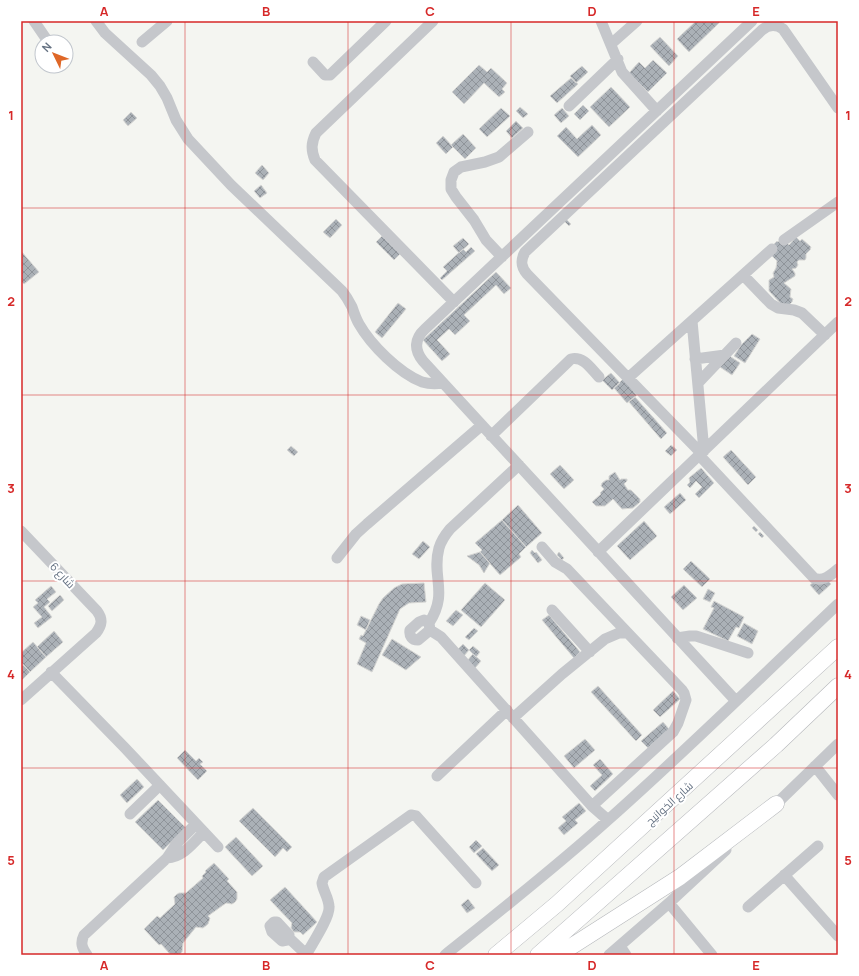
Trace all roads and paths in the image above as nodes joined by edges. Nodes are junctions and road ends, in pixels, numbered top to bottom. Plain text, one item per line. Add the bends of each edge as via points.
1 (34, 21) edge
2 (96, 21) edge
3 (167, 21) edge
4 (386, 21) edge
5 (601, 21) edge
6 (637, 21) edge
7 (752, 21) edge
8 (429, 22) edge
9 (43, 34) edge
10 (142, 42) dead end
11 (611, 44) junction
12 (618, 59) junction
13 (313, 62) dead end
14 (569, 106) dead end
15 (838, 108) edge
16 (657, 111) junction
17 (528, 132) dead end
18 (838, 202) edge
19 (784, 240) dead end
20 (772, 249) dead end
21 (502, 257) junction
22 (743, 275) junction
23 (454, 302) junction
24 (692, 321) junction
25 (838, 322) edge
26 (825, 335) junction
27 (736, 343) dead end
28 (724, 355) junction
29 (695, 359) junction
30 (599, 377) dead end
31 (628, 378) junction
32 (443, 383) junction
33 (698, 383) junction
34 (482, 425) junction
35 (491, 436) junction
36 (701, 453) junction
37 (519, 465) junction
38 (21, 531) edge
39 (542, 547) dead end
40 (598, 552) junction
41 (337, 558) dead end
42 (838, 569) edge
43 (838, 604) edge
44 (552, 610) dead end
45 (627, 632) junction
46 (677, 638) junction
47 (838, 647) edge
48 (590, 652) junction
49 (748, 654) dead end
50 (51, 672) junction
51 (838, 686) edge
52 (21, 700) edge
53 (736, 701) junction
54 (510, 714) junction
55 (838, 744) edge
56 (815, 766) junction
57 (437, 776) dead end
58 (158, 783) junction
59 (838, 795) edge
60 (776, 804) junction
61 (592, 806) junction
62 (128, 812) dead end
63 (608, 820) junction
64 (200, 828) junction
65 (818, 846) dead end
66 (218, 847) dead end
67 (784, 876) junction
68 (476, 883) dead end
69 (669, 904) junction
70 (748, 907) dead end
71 (838, 936) edge
72 (289, 938) dead end
73 (623, 951) edge
74 (87, 955) edge
75 (306, 955) edge
76 (444, 955) edge
77 (496, 955) edge
78 (538, 955) edge
79 (558, 955) edge
80 (609, 955) edge
81 (712, 955) edge

1 - 9 street
2 - 32 street via 105,33 160,86 188,139 231,185 342,291 362,330 385,356 414,378 433,384
3 - 10 street
4 - 13 street via 330,75 325,75
5 - 11 street
6 - 11 street
7 - 16 street
8 - 23 street via 316,133 311,151 315,160
11 - 12 street
12 - 14 street
12 - 16 street via 624,76
15 - 31 street via 784,29 766,26 525,252 521,261 524,271
16 - 21 street
17 - 21 street via 499,156 461,167 454,172 451,180 451,189 456,197 486,240
18 - 19 street
20 - 22 street
21 - 23 street
22 - 24 street
22 - 26 street via 771,304 802,313
23 - 32 street via 419,334 416,341 418,356
24 - 29 street
24 - 31 street
25 - 26 street
26 - 36 street
27 - 28 street
28 - 29 street
28 - 33 street
29 - 33 street
30 - 35 street via 581,359 571,359
31 - 36 street
32 - 34 street
33 - 36 street
34 - 35 street
34 - 41 street via 356,534
35 - 37 street
36 - 40 street
36 - 42 street via 814,578 827,578
37 - 40 street
37 - 54 street via 443,538 438,559 440,597 429,627
38 - 50 street, شارع 6 via 97,611 102,622 96,633
39 - 45 street via 555,562 567,569
40 - 46 street
43 - 53 street
44 - 48 street
45 - 48 street via 605,639
45 - 61 street via 684,693 686,700 674,732
46 - 49 street via 696,636
46 - 53 street
47 - 77 highway, شارع الخوانيج via 557,904
48 - 54 street
50 - 52 street
50 - 58 street
51 - 78 highway via 776,745
53 - 63 street
54 - 57 street
54 - 61 street
55 - 56 street
56 - 59 street
56 - 60 street
58 - 62 street
58 - 64 street
60 - 69 street
60 - 79 highway via 680,877
61 - 63 street
63 - 76 street via 558,864
64 - 66 street
64 - 74 street via 173,848 167,858 84,935 81,943
65 - 67 street
67 - 70 street
67 - 71 street
68 - 75 street via 417,818 411,815 324,877 322,883 329,910
69 - 73 street
69 - 81 street
72 - 75 street
73 - 80 street

